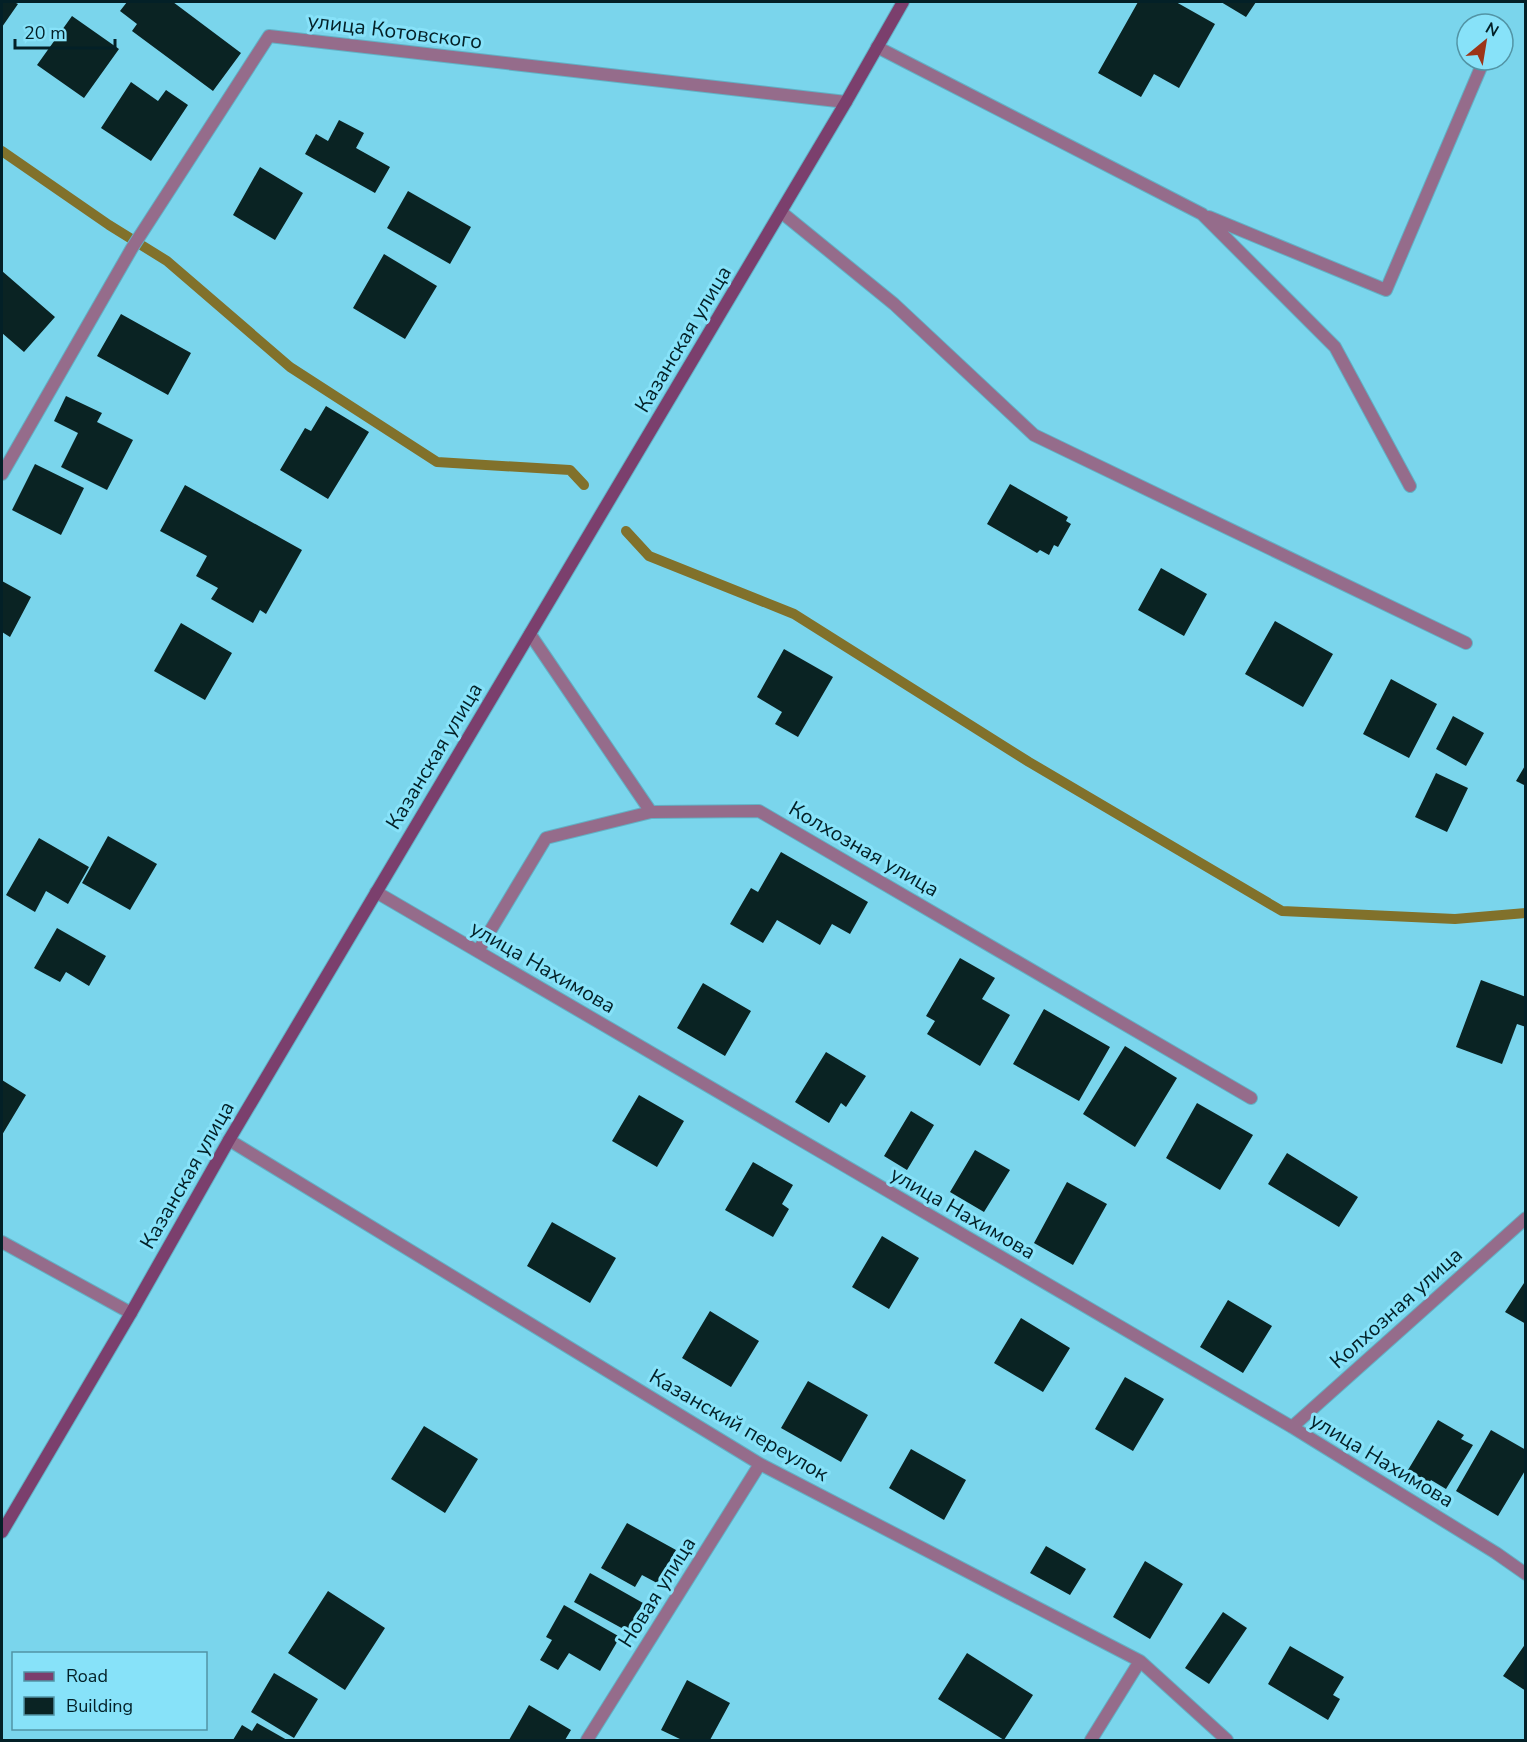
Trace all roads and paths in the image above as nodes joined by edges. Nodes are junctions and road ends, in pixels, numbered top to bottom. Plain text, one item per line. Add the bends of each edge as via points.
1 (903, 2) edge
2 (877, 47) junction
3 (1479, 72) edge
4 (846, 102) junction
5 (781, 212) junction
6 (1202, 214) junction
7 (2, 474) edge
8 (1410, 486) dead end
9 (530, 634) junction
10 (1466, 643) dead end
11 (651, 812) junction
12 (376, 892) junction
13 (477, 951) junction
14 (1251, 1098) dead end
15 (229, 1140) junction
16 (1526, 1218) edge
17 (2, 1242) edge
18 (131, 1313) junction
19 (1292, 1427) junction
20 (760, 1464) junction
21 (2, 1532) edge
22 (1526, 1574) edge
23 (1140, 1661) junction
24 (587, 1740) edge
25 (1090, 1740) edge
26 (1227, 1740) edge

1 - 2 street, Казанская улица
2 - 4 street, Казанская улица
2 - 6 street
3 - 6 street via 1386,290
4 - 5 street, Казанская улица
4 - 7 street, улица Котовского via 269,36 132,248
5 - 9 street, Казанская улица
5 - 10 street via 894,304 1034,435
6 - 8 street via 1335,347
9 - 11 street
9 - 12 street, Казанская улица
11 - 13 street, Колхозная улица via 546,838
11 - 14 street, Колхозная улица via 759,811
12 - 13 street, улица Нахимова
12 - 15 street, Казанская улица
13 - 19 street, улица Нахимова
15 - 18 street, Казанская улица
15 - 20 street, Казанский переулок
16 - 19 street, Колхозная улица
17 - 18 street
18 - 21 street, Казанская улица
19 - 22 street, улица Нахимова
20 - 23 street, Казанский переулок
20 - 24 street, Новая улица
23 - 25 street
23 - 26 street, Казанский переулок

